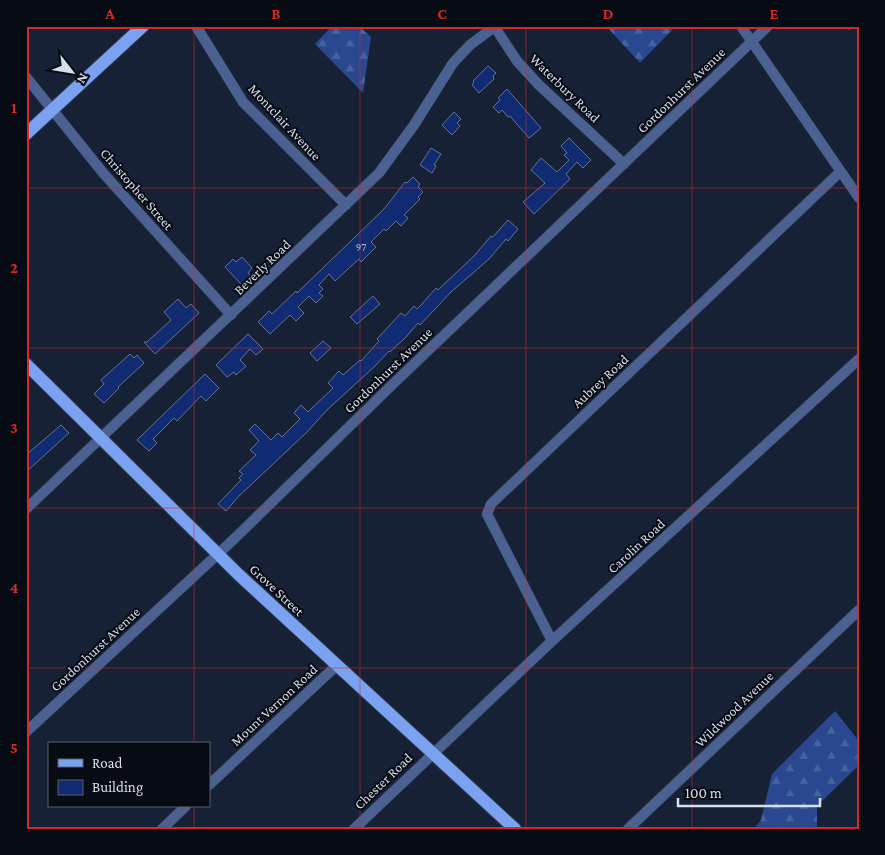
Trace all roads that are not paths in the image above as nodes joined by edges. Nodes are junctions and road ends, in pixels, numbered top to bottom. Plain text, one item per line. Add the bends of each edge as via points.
1 (143, 26) edge
2 (196, 26) edge
3 (741, 26) edge
4 (768, 26) edge
5 (494, 27) edge
6 (752, 42) junction
7 (26, 76) edge
8 (52, 110) junction
9 (26, 134) edge
10 (624, 164) junction
11 (840, 172) junction
12 (859, 198) edge
13 (346, 205) junction
14 (231, 315) junction
15 (859, 359) edge
16 (26, 364) edge
17 (101, 437) junction
18 (26, 509) edge
19 (218, 554) junction
20 (859, 610) edge
21 (552, 641) junction
22 (337, 665) junction
23 (26, 732) edge
24 (432, 753) junction
25 (210, 784) edge
26 (184, 808) edge
27 (162, 829) edge
28 (354, 829) edge
29 (515, 829) edge
30 (628, 829) edge

1 - 8 main road
2 - 13 street, Montclair Avenue via 243,102
3 - 6 street
4 - 6 street, Gordonhurst Avenue
5 - 10 street, Waterbury Road via 517,61 539,85
5 - 13 street, Beverly Road via 453,63 379,173
6 - 10 street, Gordonhurst Avenue
6 - 11 street
7 - 8 street, Christopher Street
8 - 9 main road
8 - 14 street, Christopher Street via 104,174
10 - 19 street, Gordonhurst Avenue
11 - 12 street
11 - 21 street, Aubrey Road via 490,504 487,514
13 - 14 street, Beverly Road
14 - 17 street, Beverly Road
15 - 21 street, Carolin Road
16 - 17 main road, Grove Street
17 - 18 street, Beverly Road
17 - 19 main road, Grove Street
19 - 22 main road, Grove Street
19 - 23 street, Gordonhurst Avenue
20 - 30 street, Wildwood Avenue
21 - 24 street, Carolin Road
22 - 24 main road, Grove Street
22 - 25 street, Mount Vernon Road
24 - 28 street, Chester Road
24 - 29 main road, Grove Street
26 - 27 street

